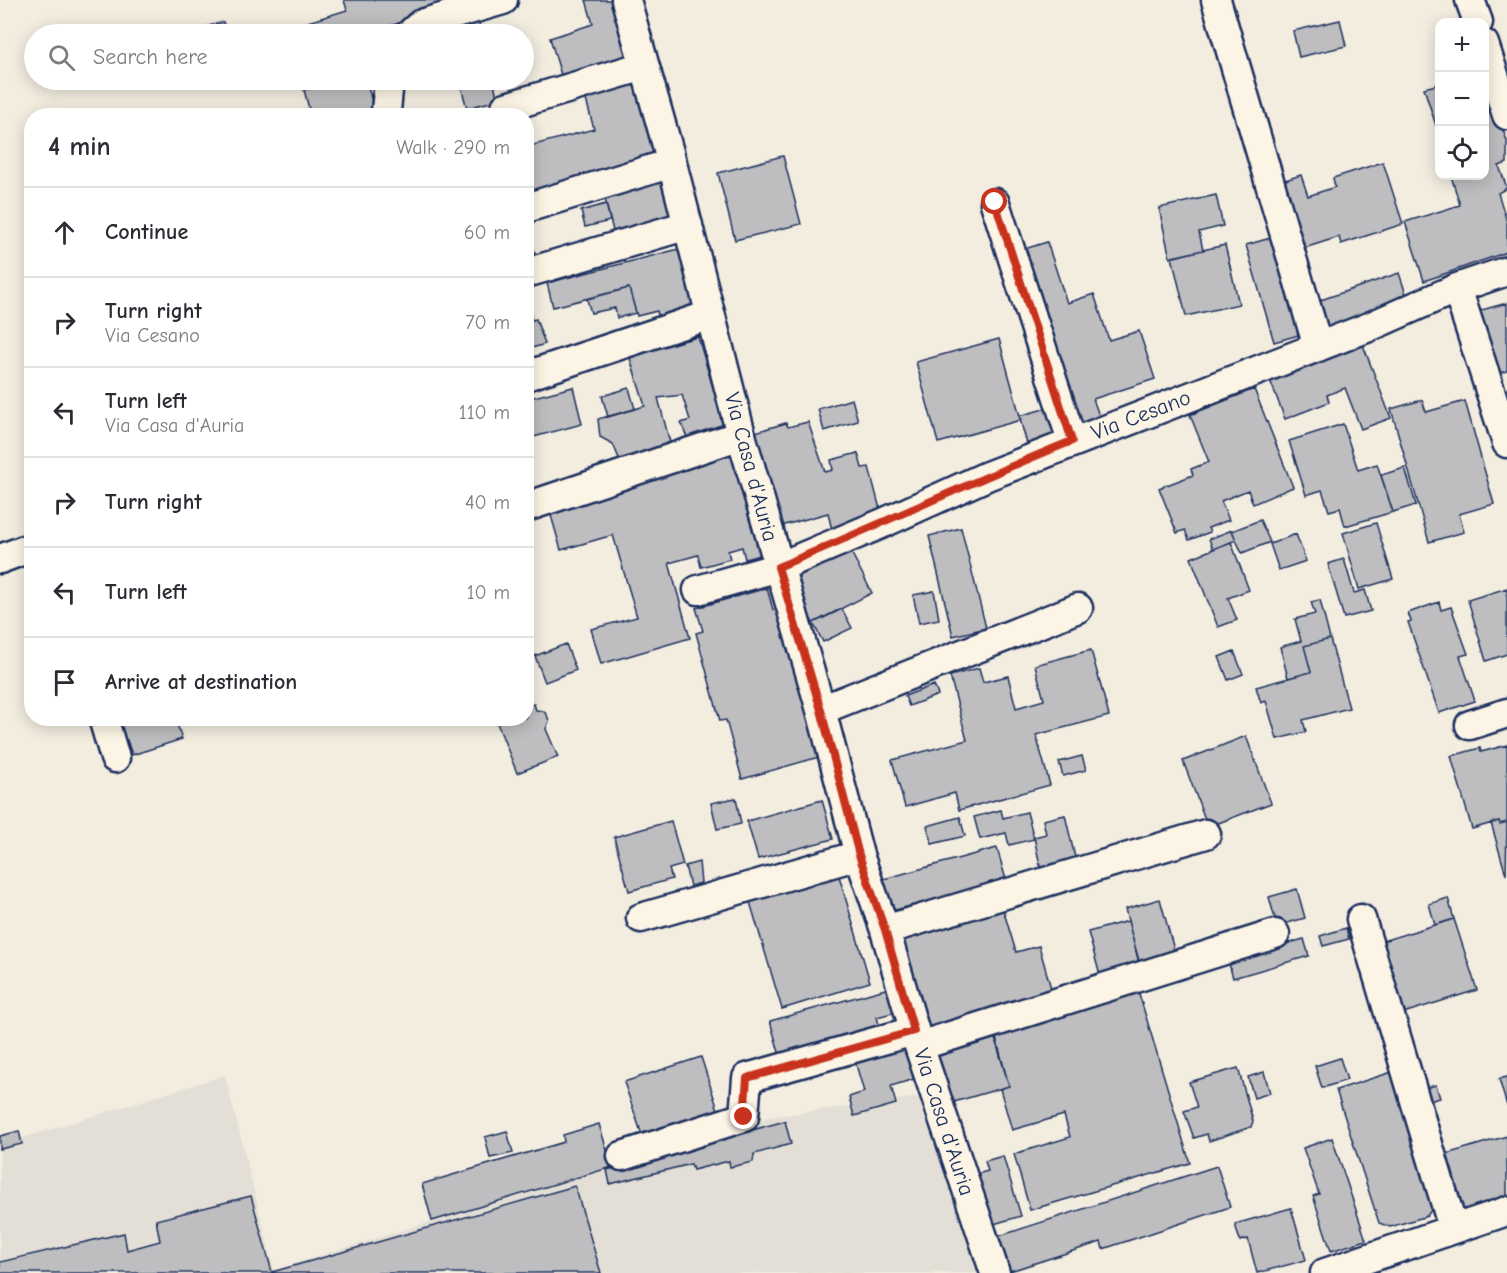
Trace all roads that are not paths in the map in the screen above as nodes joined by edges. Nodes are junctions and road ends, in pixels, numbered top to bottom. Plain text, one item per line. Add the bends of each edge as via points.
1 (504, 0) edge
2 (626, 0) edge
3 (1216, 0) edge
4 (1470, 0) edge
5 (1477, 18) edge
6 (421, 24) edge
7 (1489, 57) edge
8 (644, 66) junction
9 (388, 90) edge
10 (386, 108) edge
11 (506, 108) dead end
12 (1507, 115) edge
13 (672, 163) junction
14 (995, 202) dead end
15 (534, 206) edge
16 (688, 225) junction
17 (534, 271) edge
18 (1507, 271) edge
19 (1456, 288) junction
20 (710, 315) junction
21 (1318, 347) junction
22 (534, 373) edge
23 (741, 435) junction
24 (1072, 441) junction
25 (1507, 443) edge
26 (534, 504) edge
27 (24, 550) edge
28 (0, 559) edge
29 (778, 567) junction
30 (698, 590) dead end
31 (1078, 608) dead end
32 (821, 710) junction
33 (1507, 713) edge
34 (1470, 724) dead end
35 (105, 726) edge
36 (115, 758) dead end
37 (1206, 834) dead end
38 (859, 855) junction
39 (641, 918) dead end
40 (1361, 919) dead end
41 (885, 930) junction
42 (1275, 934) dead end
43 (916, 1038) junction
44 (622, 1156) dead end
45 (1507, 1211) edge
46 (1453, 1228) junction
47 (995, 1273) edge
48 (1325, 1273) edge

1 - 6 street
2 - 8 street, Via Casa d'Auria
3 - 21 street
4 - 5 street
7 - 12 street
8 - 11 street
8 - 13 street, Via Casa d'Auria
9 - 10 street
13 - 15 street
13 - 16 street, Via Casa d'Auria
14 - 24 street
16 - 17 street
16 - 20 street, Via Casa d'Auria
18 - 19 street, Via Cesano
19 - 21 street, Via Cesano
19 - 25 street
20 - 22 street
20 - 23 street, Via Casa d'Auria
21 - 24 street, Via Cesano
23 - 26 street
23 - 29 street, Via Casa d'Auria
24 - 29 street, Via Cesano
27 - 28 street
29 - 30 street, Via Cesano
29 - 32 street, Via Casa d'Auria
31 - 32 street
32 - 38 street, Via Casa d'Auria
33 - 34 street
35 - 36 street
37 - 41 street
38 - 39 street
38 - 41 street, Via Casa d'Auria
40 - 46 street
41 - 43 street, Via Casa d'Auria
42 - 43 street
43 - 44 street via 747,1078 744,1117
43 - 47 street, Via Casa d'Auria
45 - 46 street
46 - 48 street

